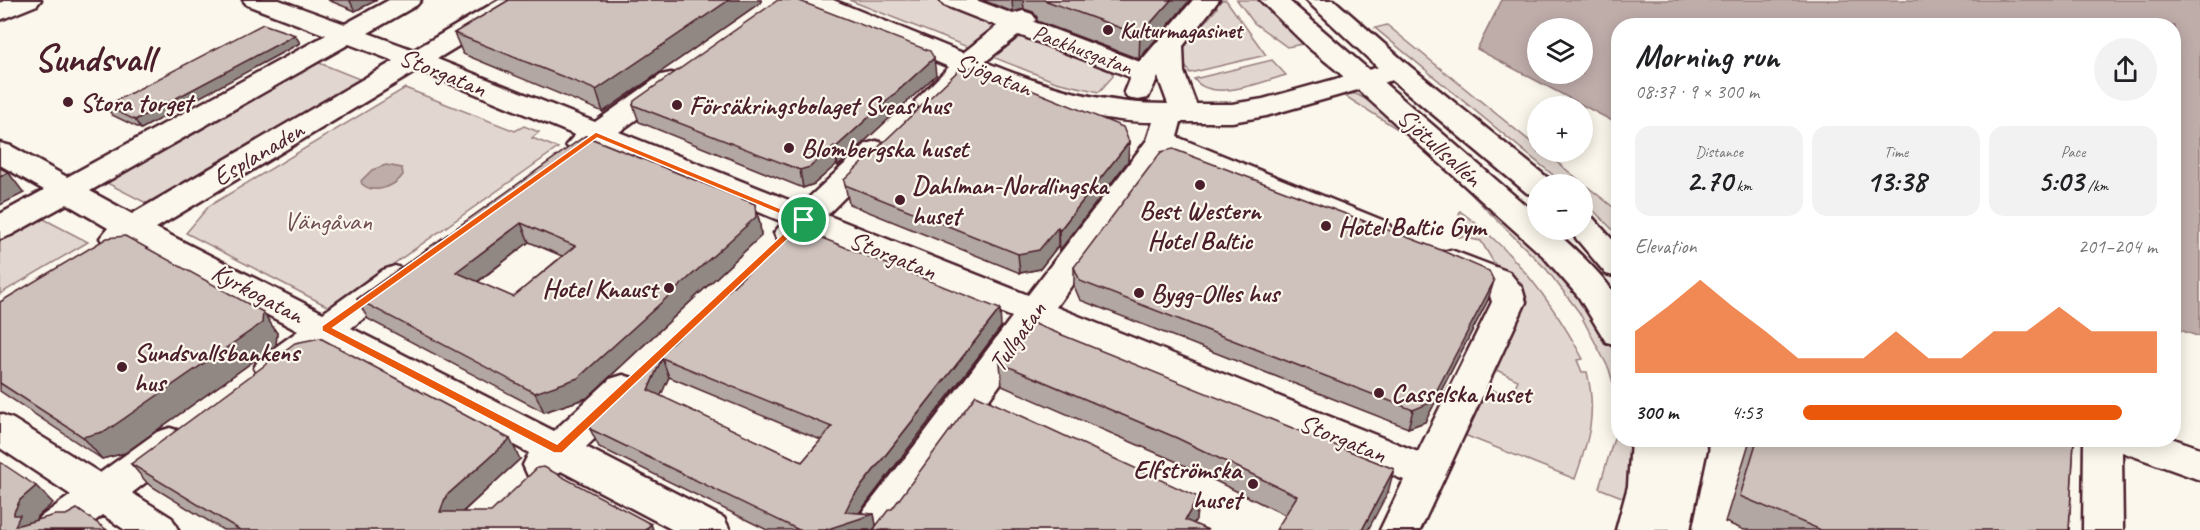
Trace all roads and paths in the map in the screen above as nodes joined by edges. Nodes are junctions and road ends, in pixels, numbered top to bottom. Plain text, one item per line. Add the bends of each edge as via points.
1 (28, 0) edge
2 (256, 0) edge
3 (322, 0) edge
4 (408, 0) edge
5 (517, 0) edge
6 (811, 0) edge
7 (953, 0) edge
8 (1206, 0) edge
9 (1273, 0) edge
10 (1320, 0) edge
11 (0, 12) edge
12 (292, 14) junction
13 (1020, 22) junction
14 (346, 35) junction
15 (1170, 46) junction
16 (415, 60) junction
17 (968, 64) junction
18 (694, 65) edge
19 (1371, 67) junction
20 (1146, 74) junction
21 (1136, 113) junction
22 (1171, 122) junction
23 (608, 126) junction
24 (0, 152) edge
25 (559, 160) edge
26 (1527, 178) edge
27 (67, 191) junction
28 (804, 220) junction
29 (0, 228) edge
30 (132, 228) junction
31 (1593, 238) edge
32 (770, 251) edge
33 (87, 255) edge
34 (1611, 258) edge
35 (419, 260) edge
36 (1611, 309) edge
37 (1034, 311) junction
38 (325, 328) junction
39 (643, 370) edge
40 (241, 390) edge
41 (195, 425) edge
42 (0, 429) edge
43 (1651, 447) edge
44 (1688, 447) edge
45 (2103, 447) edge
46 (2151, 447) edge
47 (558, 450) junction
48 (2200, 464) edge
49 (515, 490) edge
50 (102, 494) junction
51 (1415, 501) edge
52 (53, 530) edge
53 (159, 530) edge
54 (710, 530) edge
55 (872, 530) edge
56 (1636, 530) edge
57 (1670, 530) edge
58 (2103, 530) edge

1 - 11 street
2 - 12 street, Storgatan
3 - 12 street
4 - 14 street
5 - 16 street, Esplanaden
6 - 17 street, Sjögatan
7 - 13 street, Packhusgatan
8 - 15 street
9 - 19 street, Sjötullsallén via 1318,42
10 - 19 street, Sjötullsallén
12 - 14 street, Storgatan
13 - 17 street
13 - 20 street, Packhusgatan
14 - 16 street, Storgatan
14 - 27 street
15 - 20 street
15 - 22 street via 1167,62
16 - 23 street, Storgatan
16 - 30 street, Esplanaden
17 - 21 street, Sjögatan via 1022,87 1077,103
17 - 28 street
18 - 23 street
19 - 22 street, Sjögatan via 1266,107
19 - 26 street, Sjötullsallén
19 - 36 street, Sjötullsallén via 1577,270
20 - 21 street via 1139,87
21 - 22 street, Sjögatan
22 - 37 street, Tullgatan
22 - 51 street, Sjögatan via 1335,210 1497,280 1505,288 1509,302 1506,312
23 - 25 street
23 - 28 street, Storgatan
24 - 27 street, Kyrkogatan
27 - 29 street
27 - 30 street, Kyrkogatan
28 - 32 street
28 - 37 street, Storgatan
30 - 33 street, Esplanaden
30 - 38 street, Kyrkogatan
31 - 34 street
35 - 38 street
37 - 51 street, Storgatan
37 - 55 street, Tullgatan
38 - 40 street
38 - 47 street, Kyrkogatan
39 - 47 street
41 - 50 street
42 - 50 street
43 - 56 street via 1647,494
44 - 57 street
45 - 58 street
46 - 48 street
47 - 49 street
47 - 54 street, Kyrkogatan
50 - 52 street
50 - 53 street

